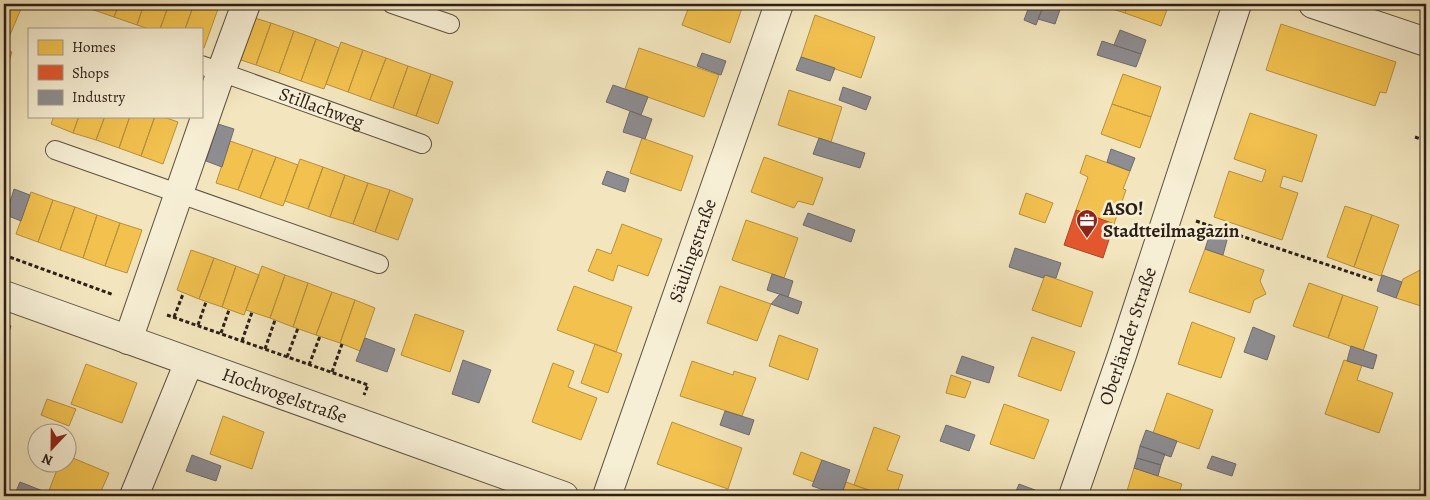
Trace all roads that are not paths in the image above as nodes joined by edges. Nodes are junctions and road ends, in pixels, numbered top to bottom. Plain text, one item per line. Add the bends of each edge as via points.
1 (246, 4) edge
2 (392, 4) edge
3 (779, 4) edge
4 (1237, 4) edge
5 (1313, 4) edge
6 (450, 24) dead end
7 (1426, 42) edge
8 (211, 68) edge
9 (202, 103) edge
10 (198, 118) edge
11 (422, 144) dead end
12 (56, 150) dead end
13 (179, 193) junction
14 (379, 264) dead end
15 (4, 295) edge
16 (128, 340) junction
17 (189, 362) junction
18 (134, 496) edge
19 (564, 496) edge
20 (607, 496) edge
21 (1073, 496) edge

1 - 8 street
2 - 6 lane
3 - 20 street, Säulingstraße
4 - 21 street, Oberländer Straße
5 - 7 street
8 - 9 street
8 - 11 lane, Stillachweg
10 - 13 street
12 - 13 lane
13 - 14 lane
13 - 16 street
15 - 16 street, Hochvogelstraße
16 - 17 street, Hochvogelstraße
17 - 18 street
17 - 19 street, Hochvogelstraße

